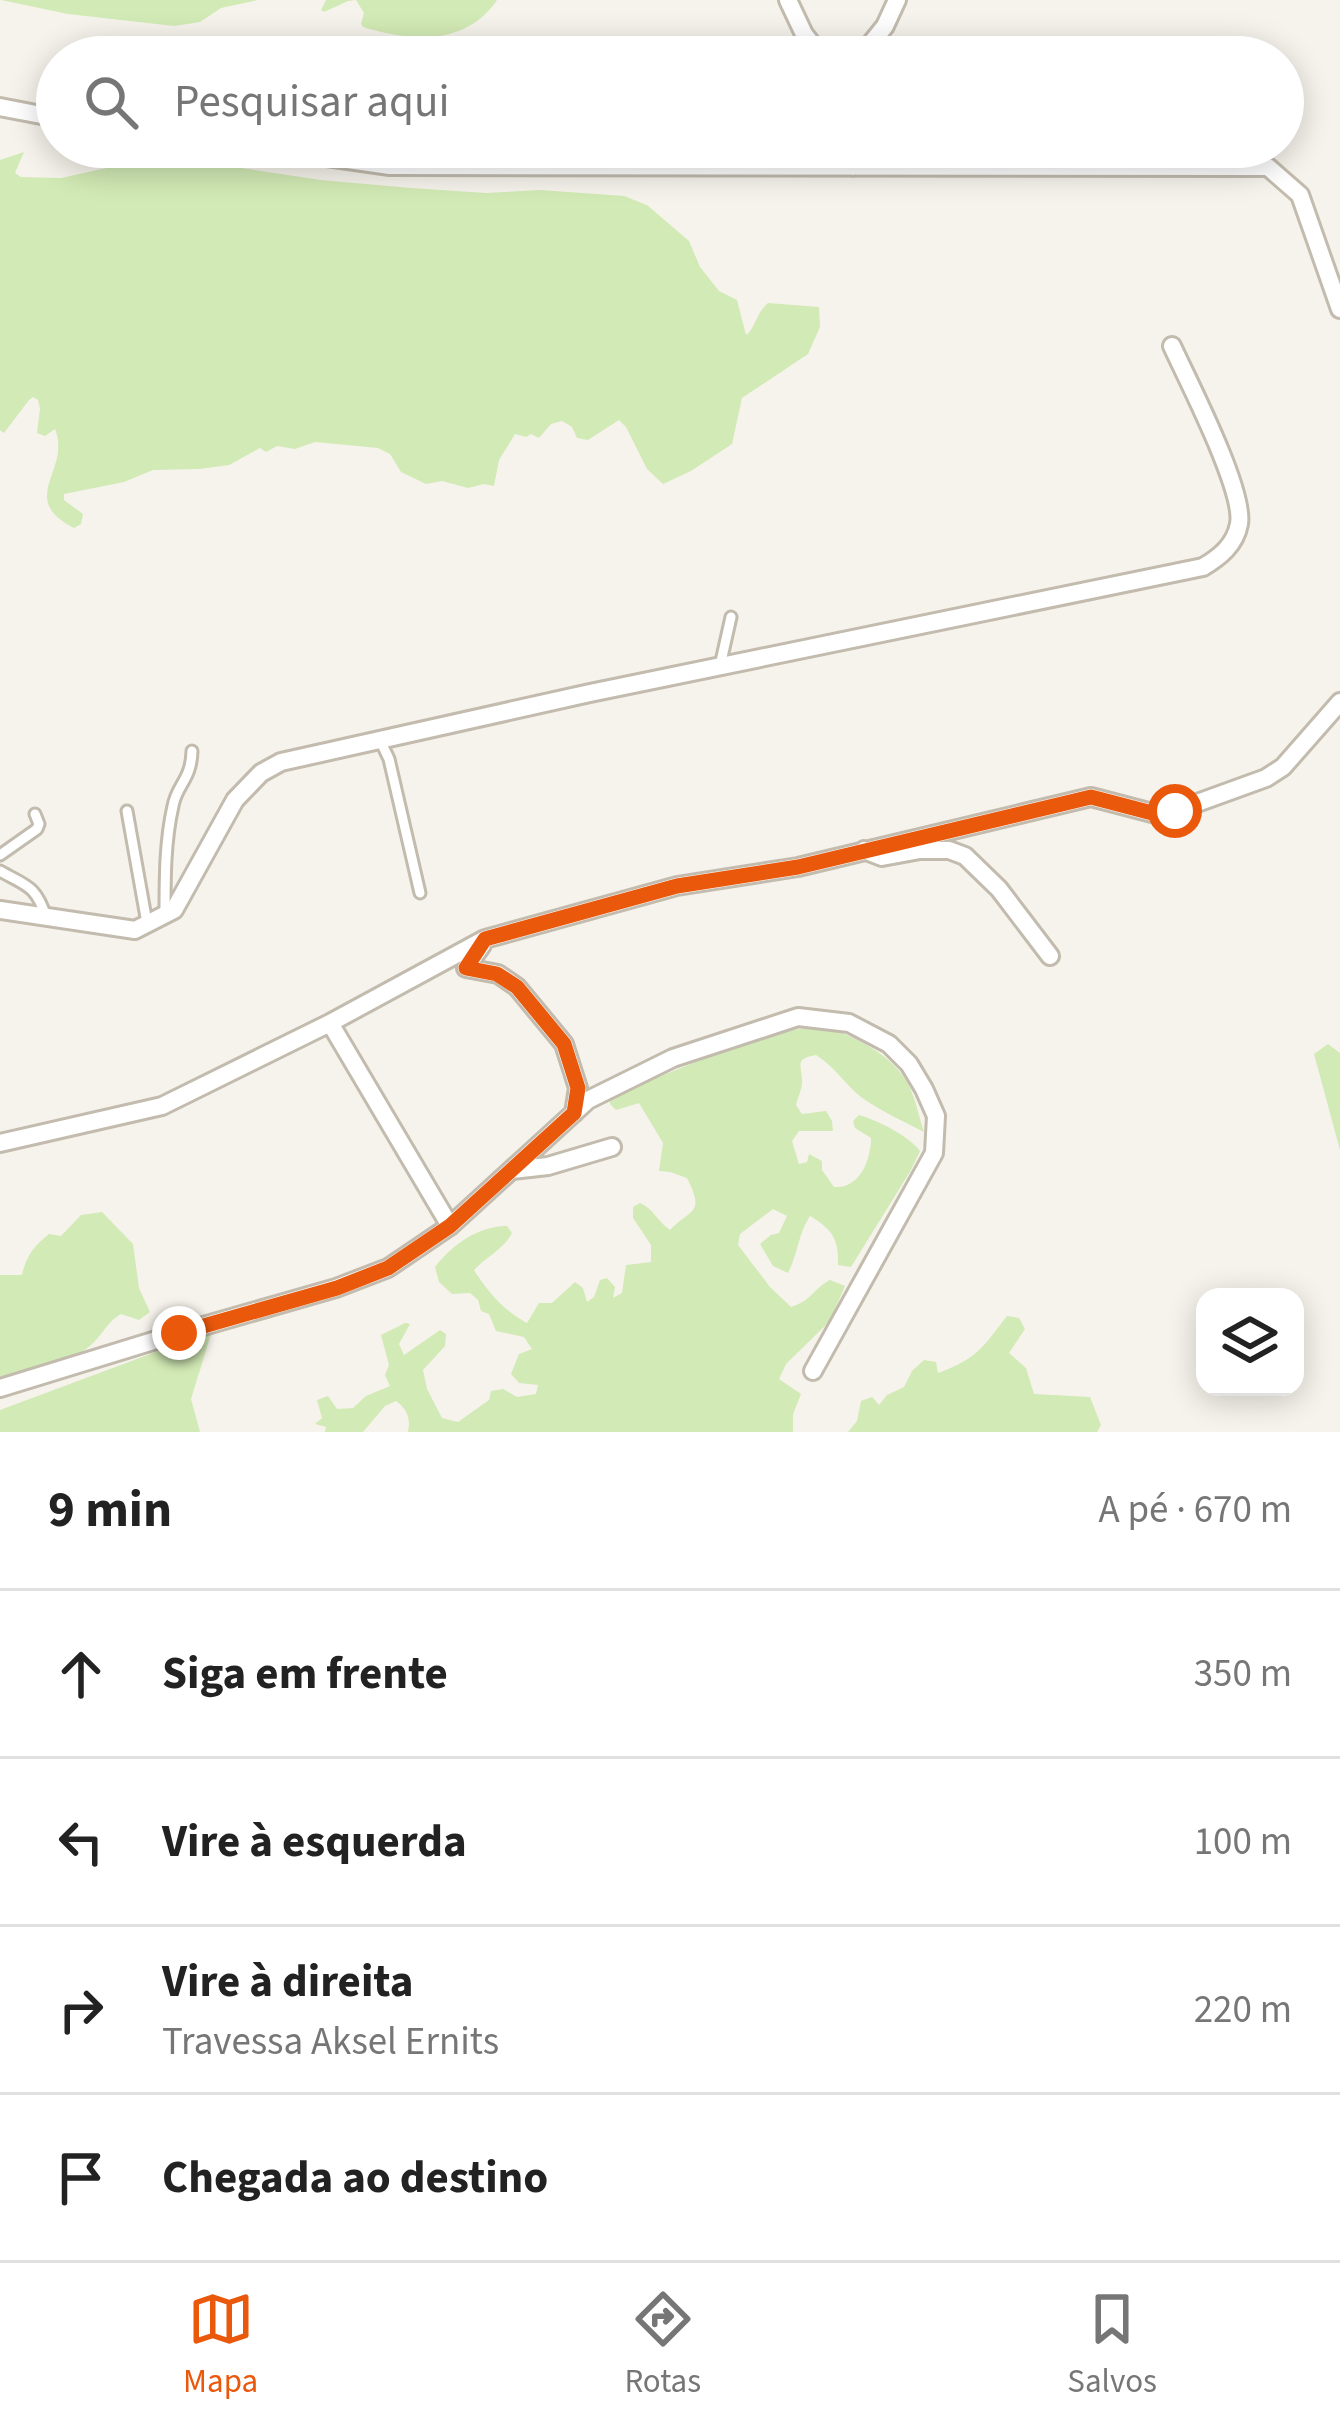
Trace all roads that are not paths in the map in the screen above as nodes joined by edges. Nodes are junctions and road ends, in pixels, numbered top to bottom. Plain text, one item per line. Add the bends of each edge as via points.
1 (788, 0) edge
2 (897, 0) edge
3 (806, 36) edge
4 (877, 36) edge
5 (0, 107) edge
6 (36, 114) edge
7 (1269, 168) edge
8 (1340, 309) edge
9 (1172, 346) dead end
10 (731, 616) dead end
11 (720, 666) junction
12 (1340, 701) edge
13 (380, 740) junction
14 (192, 751) dead end
15 (127, 811) dead end
16 (34, 814) dead end
17 (863, 849) junction
18 (0, 855) edge
19 (0, 872) edge
20 (419, 892) dead end
21 (0, 910) edge
22 (165, 914) junction
23 (46, 917) junction
24 (148, 923) junction
25 (485, 939) junction
26 (1050, 956) dead end
27 (330, 1023) junction
28 (574, 1113) junction
29 (0, 1143) edge
30 (612, 1148) dead end
31 (511, 1170) junction
32 (450, 1226) junction
33 (813, 1371) dead end
34 (0, 1388) edge

1 - 3 street
2 - 4 street
5 - 6 street
7 - 8 street via 1300,195
9 - 11 street via 1229,472 1240,523 1225,554 1203,567
10 - 11 lane
11 - 13 street
12 - 17 street via 1283,767 1175,811 1156,814 1091,797
13 - 20 lane
13 - 22 street via 261,773 235,800
14 - 22 lane via 192,768 173,799
15 - 24 lane
16 - 18 lane via 37,829
17 - 25 street via 677,886
17 - 26 street via 882,857 920,850 965,856
19 - 23 lane via 33,889
21 - 23 street
22 - 24 street
23 - 24 street via 135,930
25 - 27 street
25 - 28 street via 466,968 517,987 564,1044 578,1088
27 - 29 street via 162,1106
27 - 32 street
28 - 31 street
28 - 33 street via 674,1058 798,1017 849,1023 890,1044 936,1116 934,1153
30 - 31 street
31 - 32 street
32 - 34 street via 388,1268 337,1288

